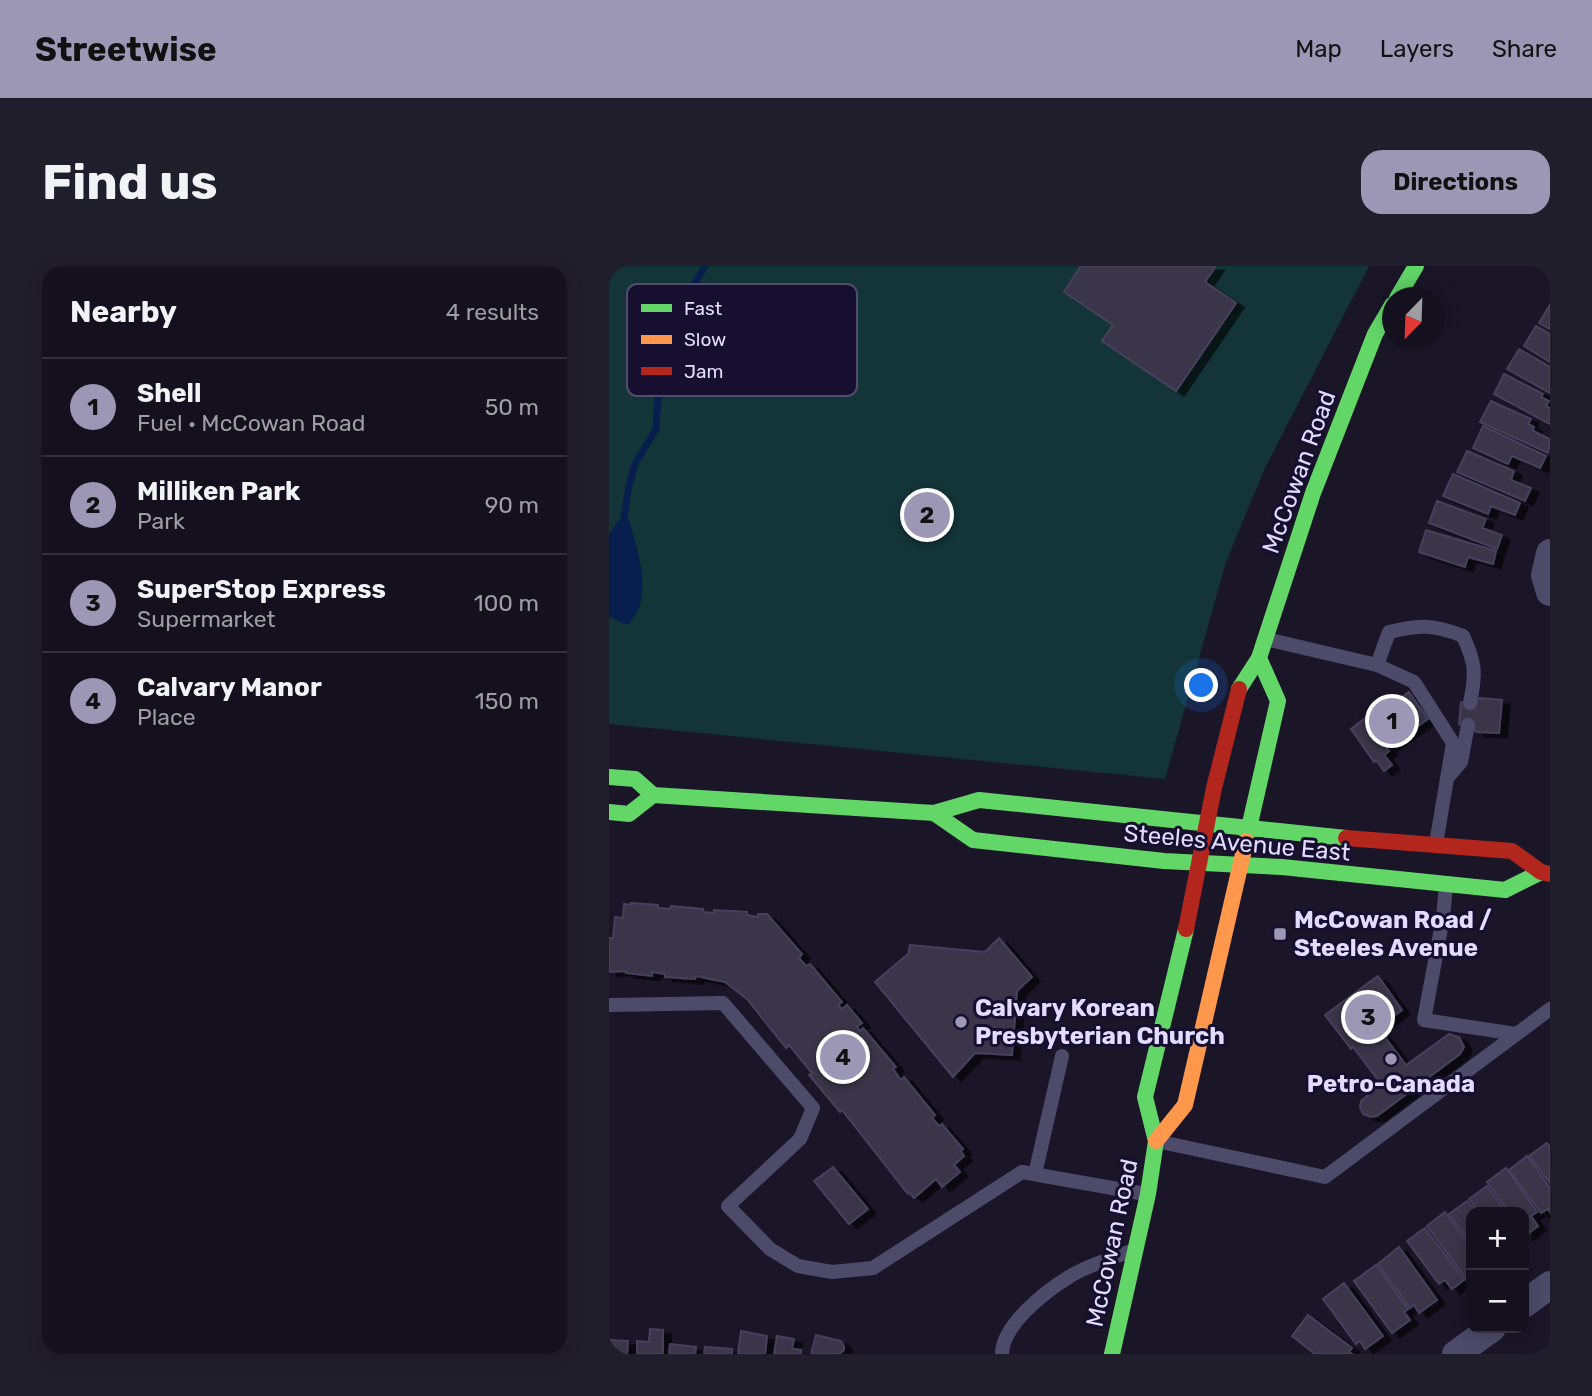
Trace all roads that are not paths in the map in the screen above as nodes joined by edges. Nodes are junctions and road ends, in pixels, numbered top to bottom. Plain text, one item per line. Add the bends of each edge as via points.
1 (1416, 266) edge
2 (1404, 287) edge
3 (1382, 322) edge
4 (1550, 553) edge
5 (1550, 592) edge
6 (1265, 639) junction
7 (1259, 658) junction
8 (1377, 665) junction
9 (1470, 703) dead end
10 (1468, 724) dead end
11 (609, 777) edge
12 (1448, 777) junction
13 (653, 795) junction
14 (609, 812) edge
15 (934, 813) junction
16 (1208, 823) junction
17 (1249, 828) junction
18 (1436, 847) junction
19 (1201, 863) junction
20 (1241, 865) junction
21 (1545, 873) edge
22 (1447, 885) junction
23 (609, 1005) edge
24 (1550, 1009) edge
25 (1516, 1034) junction
26 (1062, 1056) dead end
27 (1156, 1141) junction
28 (1035, 1174) junction
29 (1148, 1194) junction
30 (1135, 1249) junction
31 (1550, 1285) edge
32 (1529, 1300) edge
33 (1485, 1333) edge
34 (1002, 1354) edge
35 (1112, 1354) edge
36 (1456, 1354) edge

1 - 2 main road
3 - 6 main road, McCowan Road via 1313,493
4 - 5 street via 1545,575
6 - 7 main road, McCowan Road
6 - 8 lane
7 - 16 main road, McCowan Road via 1237,692
7 - 17 main road, McCowan Road via 1278,701
8 - 9 lane via 1389,632 1440,627 1463,636 1473,657
8 - 12 lane via 1414,682 1454,743
10 - 12 lane via 1461,762
11 - 13 main road, Steeles Avenue East via 635,779
12 - 18 lane
13 - 14 main road via 629,814
13 - 15 main road, Steeles Avenue East
15 - 16 main road, Steeles Avenue East via 979,800
15 - 19 main road, Steeles Avenue East via 973,840
16 - 17 main road, Steeles Avenue East
16 - 19 main road, McCowan Road
17 - 18 main road, Steeles Avenue East
17 - 20 main road, McCowan Road
18 - 21 main road, Steeles Avenue East via 1512,851
19 - 20 main road, Steeles Avenue East
19 - 27 main road, McCowan Road via 1145,1097
20 - 22 main road, Steeles Avenue East
20 - 27 main road, McCowan Road via 1185,1105
21 - 22 main road, Steeles Avenue East via 1505,890
22 - 25 lane via 1424,1020
23 - 28 lane via 723,1003 813,1108 800,1139 728,1206 770,1249 798,1266 832,1272 873,1268 1022,1172
24 - 25 lane
25 - 27 lane via 1325,1177
26 - 28 lane
27 - 29 main road, McCowan Road
28 - 29 lane
29 - 30 main road, McCowan Road
30 - 34 lane via 1070,1276 1041,1298 1006,1334
30 - 35 main road, McCowan Road
31 - 32 street
33 - 36 street

